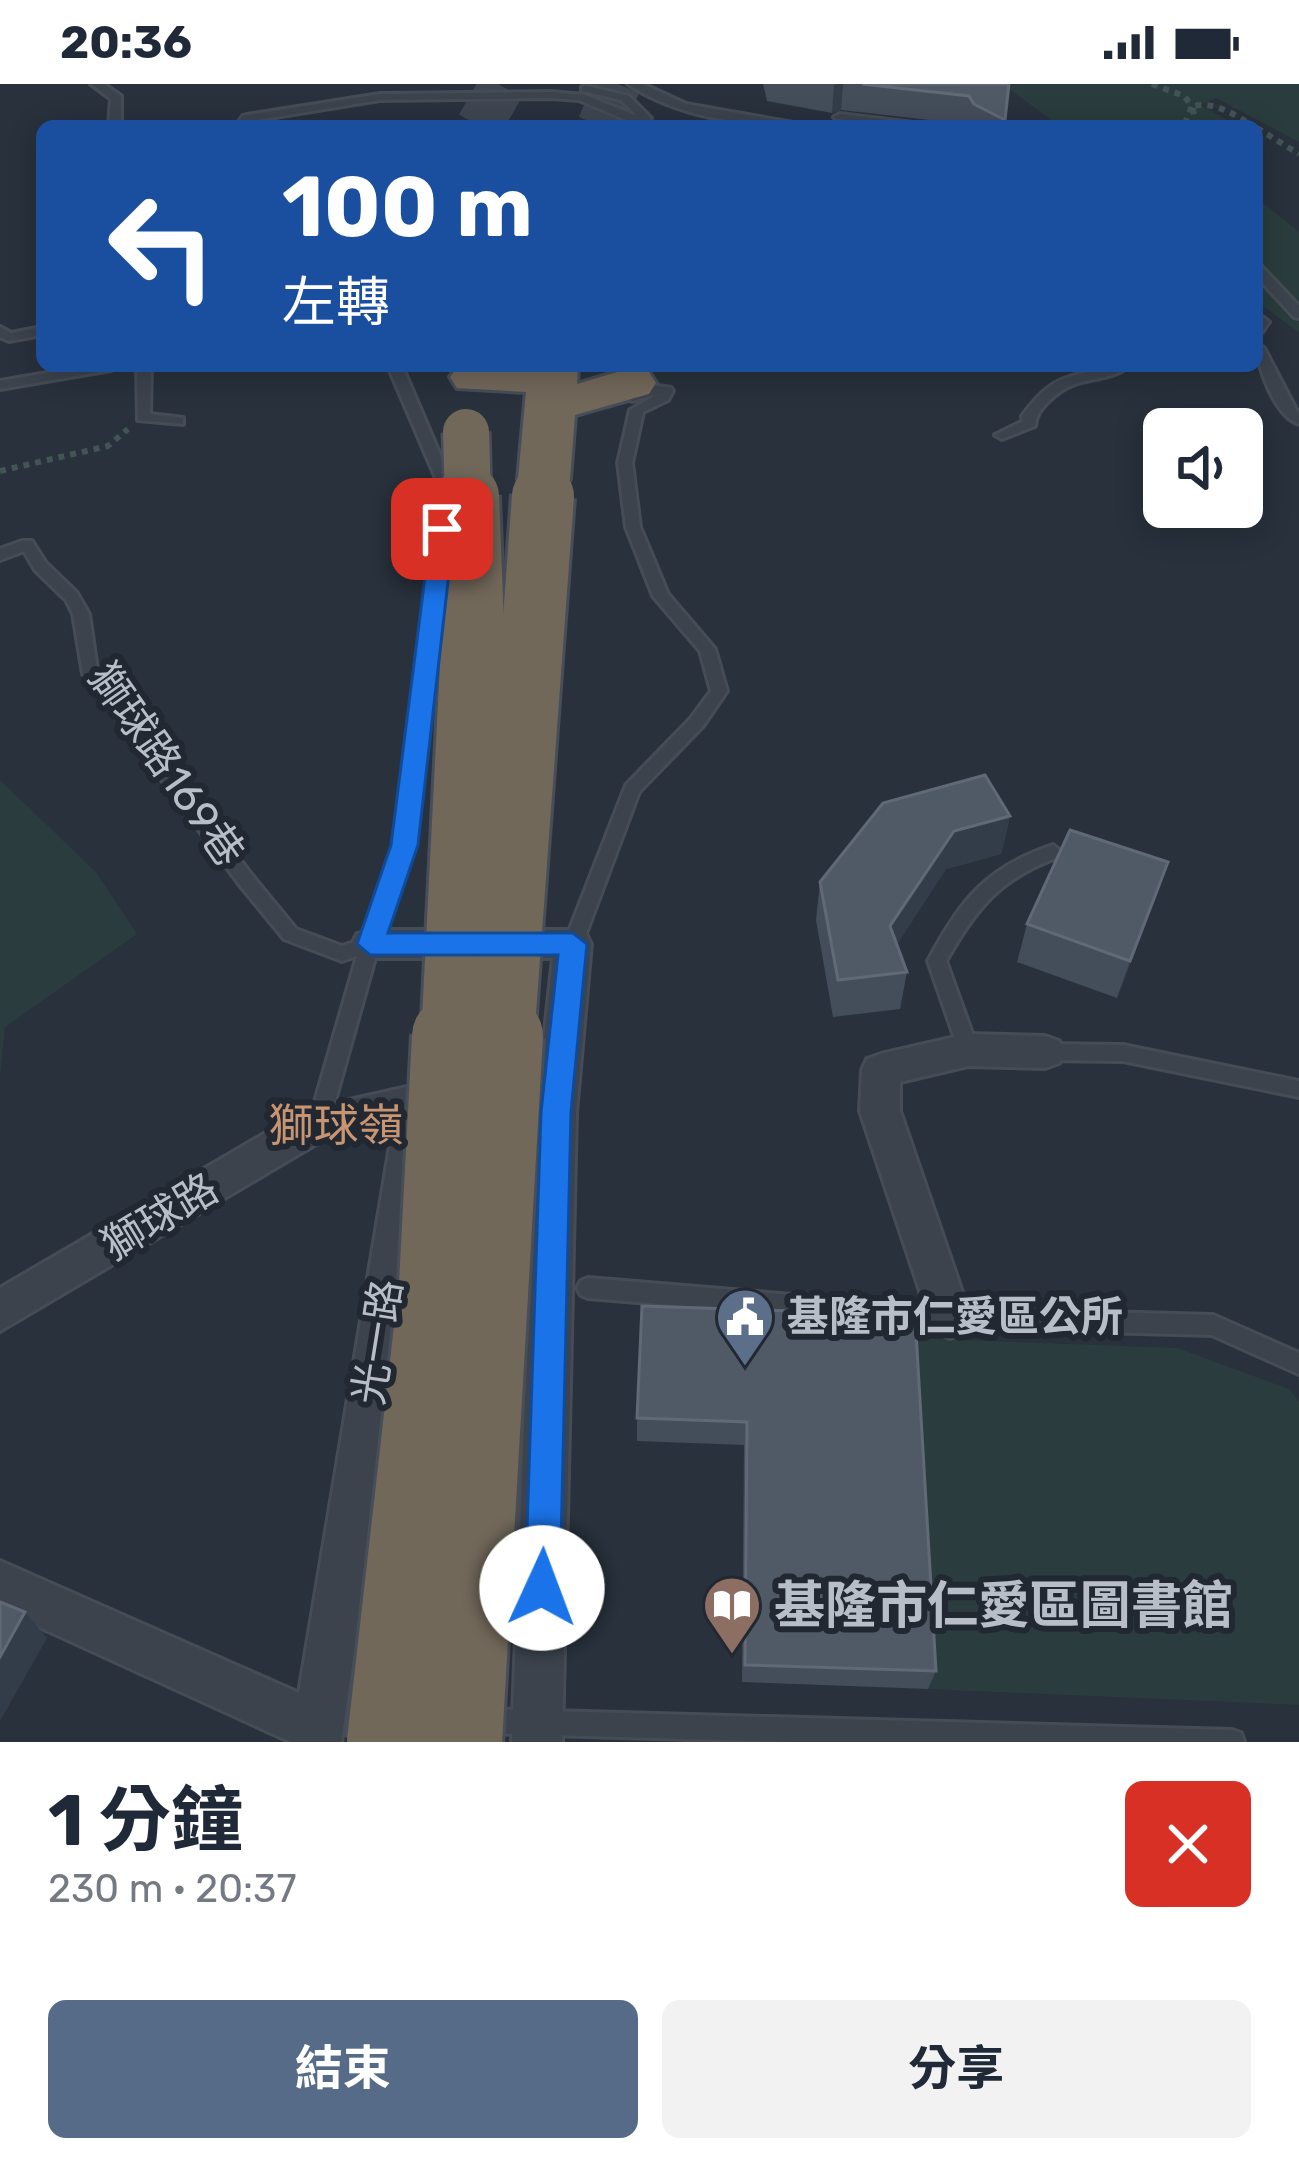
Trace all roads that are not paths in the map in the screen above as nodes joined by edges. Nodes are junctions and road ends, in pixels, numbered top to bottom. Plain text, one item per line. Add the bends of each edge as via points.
1 (97, 84) edge
2 (478, 84) edge
3 (538, 84) edge
4 (634, 84) edge
5 (380, 97) junction
6 (840, 117) dead end
7 (115, 120) edge
8 (246, 120) edge
9 (637, 120) edge
10 (646, 120) edge
11 (758, 120) edge
12 (864, 120) edge
13 (1263, 275) edge
14 (1299, 314) edge
15 (0, 331) edge
16 (36, 332) edge
17 (1263, 360) edge
18 (76, 372) edge
19 (144, 372) edge
20 (398, 372) edge
21 (1113, 372) edge
22 (626, 381) edge
23 (551, 382) edge
24 (0, 385) edge
25 (464, 389) edge
26 (1299, 420) edge
27 (178, 421) dead end
28 (1002, 435) dead end
29 (0, 555) edge
30 (1053, 852) dead end
31 (446, 943) junction
32 (370, 944) junction
33 (573, 944) junction
34 (968, 1051) junction
35 (1046, 1052) joint
36 (1299, 1089) edge
37 (416, 1101) junction
38 (556, 1112) junction
39 (319, 1122) junction
40 (588, 1288) dead end
41 (0, 1311) edge
42 (950, 1318) junction
43 (1299, 1364) edge
44 (0, 1585) edge
45 (413, 1732) edge
46 (1232, 1742) edge

1 - 7 lane via 117,98
2 - 5 lane
3 - 10 lane via 613,94
4 - 11 lane via 683,107
5 - 8 lane
5 - 9 lane via 581,97
6 - 12 lane
13 - 14 lane
15 - 16 lane via 9,338
17 - 26 lane
18 - 24 lane
19 - 27 lane via 142,417
20 - 32 lane via 448,490 405,845
21 - 28 lane via 1082,375 1048,392 1030,423
22 - 23 highway
22 - 33 lane via 631,397 666,391 637,410 625,464 633,527 661,596 707,649 719,691 632,789
23 - 25 highway
23 - 45 highway, bridge via 469,1605
25 - 45 highway, bridge via 473,626
29 - 32 lane, 獅球路169巷 via 27,544 72,597 89,670 290,934 342,954
30 - 34 lane via 1025,860 973,896 937,961
31 - 32 street
31 - 33 street
31 - 37 street, 光一路
32 - 39 lane
33 - 38 street
34 - 35 street
34 - 42 street via 880,1070 880,1111
35 - 36 lane via 1124,1053
37 - 38 street, 獅球路
37 - 39 street, 獅球路
37 - 45 street, 光一路
38 - 45 street
39 - 41 street, 獅球路
40 - 42 lane
42 - 43 lane via 1214,1325
44 - 45 street
45 - 46 lane

